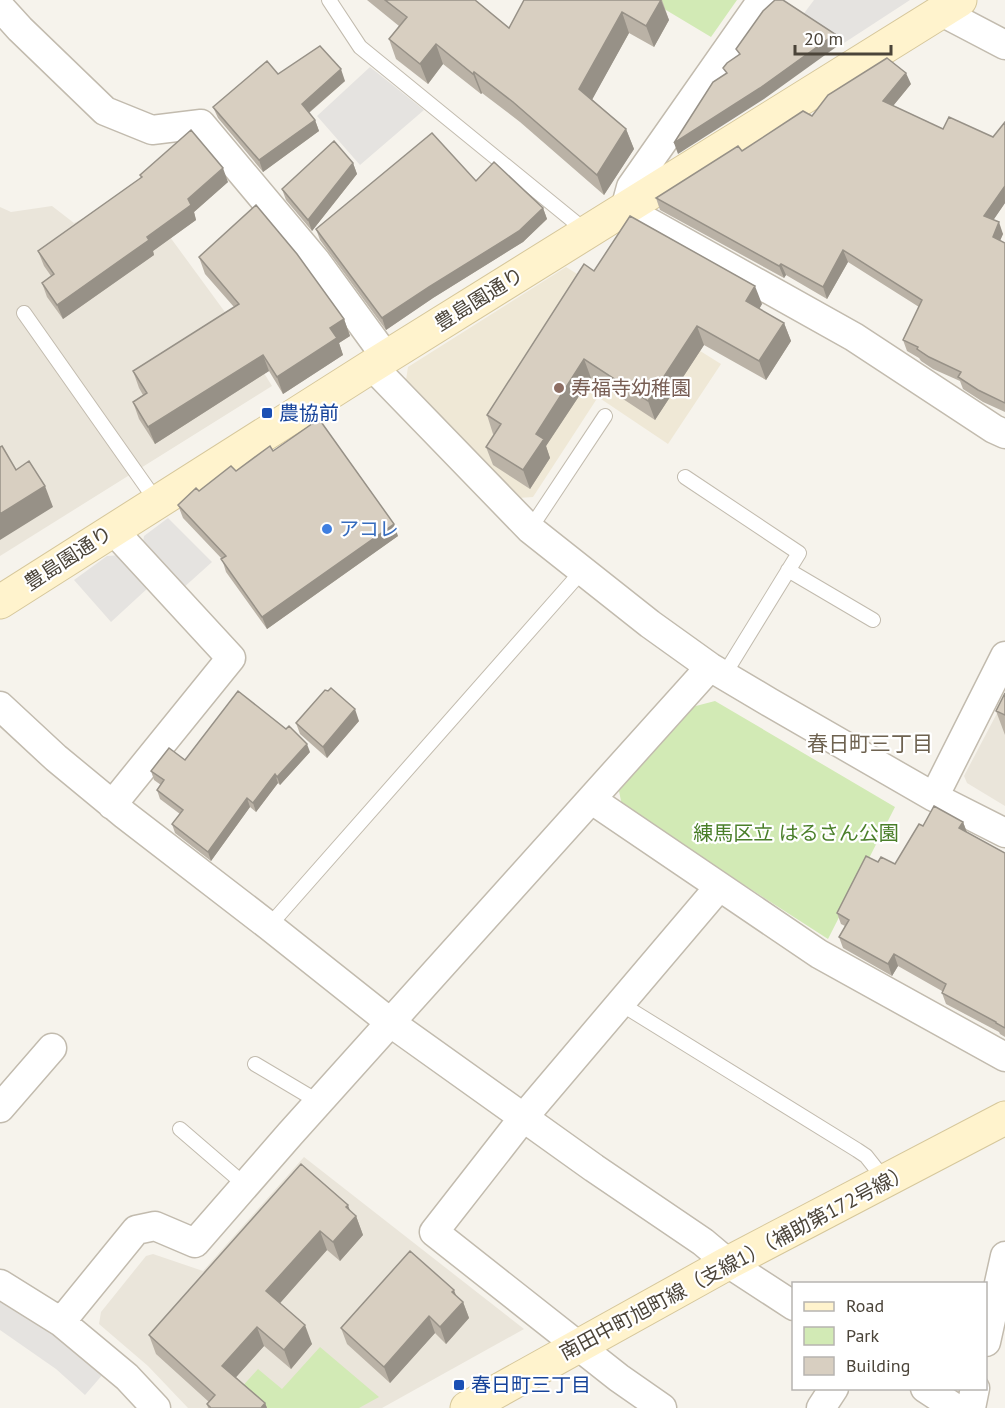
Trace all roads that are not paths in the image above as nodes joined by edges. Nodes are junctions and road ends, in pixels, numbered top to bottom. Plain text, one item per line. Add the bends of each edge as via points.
1 (329, 0) edge
2 (762, 0) edge
3 (951, 6) edge
4 (0, 7) edge
5 (1005, 45) edge
6 (625, 209) junction
7 (587, 232) junction
8 (24, 313) dead end
9 (379, 361) junction
10 (605, 417) dead end
11 (1005, 434) edge
12 (685, 477) dead end
13 (157, 502) junction
14 (530, 529) junction
15 (112, 530) junction
16 (788, 570) junction
17 (582, 571) junction
18 (0, 602) edge
19 (873, 620) dead end
20 (1005, 656) edge
21 (717, 671) junction
22 (0, 706) edge
23 (934, 797) junction
24 (592, 800) junction
25 (112, 805) junction
26 (1005, 833) edge
27 (719, 887) junction
28 (269, 926) junction
29 (621, 1004) junction
30 (390, 1023) junction
31 (52, 1048) dead end
32 (1005, 1057) edge
33 (255, 1064) dead end
34 (319, 1102) junction
35 (0, 1108) edge
36 (523, 1118) junction
37 (1005, 1118) edge
38 (180, 1130) dead end
39 (885, 1180) junction
40 (245, 1185) junction
41 (1005, 1256) edge
42 (728, 1263) junction
43 (0, 1284) edge
44 (1001, 1291) edge
45 (792, 1305) edge
46 (61, 1322) junction
47 (987, 1339) edge
48 (579, 1346) junction
49 (833, 1390) edge
50 (927, 1390) edge
51 (975, 1390) edge
52 (156, 1408) edge
53 (466, 1408) edge
54 (662, 1408) edge
55 (821, 1408) edge
56 (955, 1408) edge
57 (971, 1408) edge

1 - 7 lane via 360,47
2 - 6 street via 631,187
3 - 5 street
3 - 6 street, 豊島園通り
4 - 9 street via 105,111 153,130 201,124 316,261
6 - 7 street, 豊島園通り
6 - 11 street via 854,337
7 - 9 street, 豊島園通り
8 - 13 lane
9 - 13 street, 豊島園通り
9 - 14 street via 442,440
10 - 14 lane
12 - 16 lane via 799,553
13 - 15 street, 豊島園通り
14 - 17 street
15 - 18 street, 豊島園通り
15 - 25 street via 231,658
16 - 19 lane
16 - 21 lane
17 - 21 street
17 - 28 lane
20 - 23 street
21 - 23 street
21 - 24 street
22 - 25 street
23 - 26 street
24 - 27 street
24 - 30 street
25 - 28 street
27 - 29 street
27 - 32 street via 819,954
28 - 30 street
29 - 36 street
29 - 39 lane via 857,1150
30 - 34 street
30 - 36 street
31 - 35 street
33 - 34 lane
34 - 40 street
36 - 42 street
36 - 48 street via 434,1232
37 - 39 street, 南田中町旭町線（支線1）（補助第172号線）
38 - 40 lane
39 - 42 street, 南田中町旭町線（支線1）（補助第172号線）
40 - 46 street via 195,1243 155,1226 136,1230
41 - 44 street
42 - 45 street
42 - 48 street, 南田中町旭町線（支線1）（補助第172号線）
43 - 46 street
44 - 47 street
46 - 52 street via 127,1377
48 - 53 street, 南田中町旭町線（支線1）（補助第172号線）
48 - 54 street
49 - 55 street
50 - 56 street
51 - 57 street

